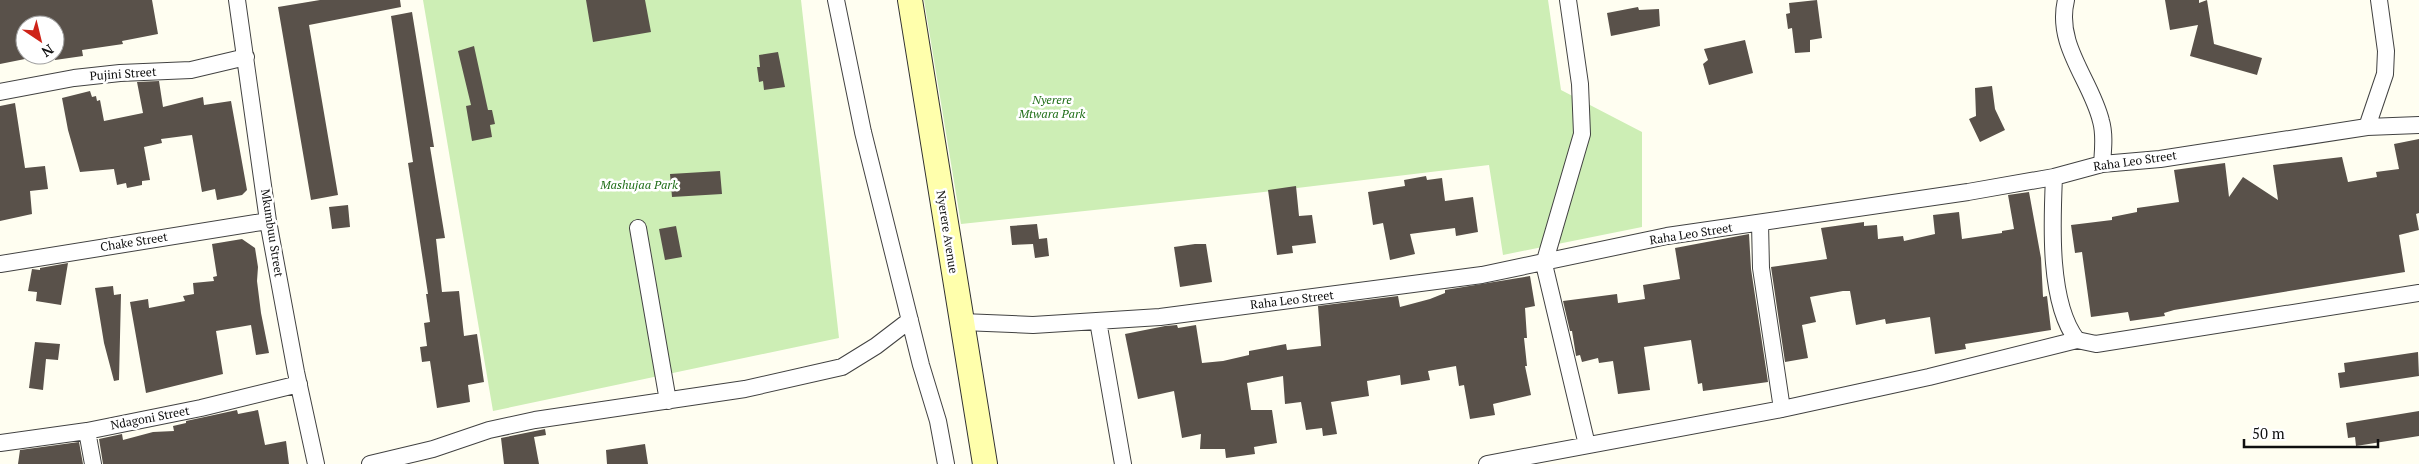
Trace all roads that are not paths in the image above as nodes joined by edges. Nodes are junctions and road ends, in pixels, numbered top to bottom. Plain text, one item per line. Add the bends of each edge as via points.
1 (237, 0) edge
2 (836, 0) edge
3 (910, 0) edge
4 (1568, 0) edge
5 (2066, 0) edge
6 (2379, 0) edge
7 (246, 57) junction
8 (0, 92) edge
9 (2419, 125) edge
10 (2367, 127) junction
11 (2102, 164) junction
12 (2054, 176) junction
13 (268, 221) junction
14 (1760, 224) junction
15 (638, 228) dead end
16 (0, 264) edge
17 (1544, 264) junction
18 (2419, 293) edge
19 (910, 320) junction
20 (1098, 321) junction
21 (962, 322) junction
22 (2077, 340) junction
23 (299, 384) junction
24 (668, 401) junction
25 (1782, 409) junction
26 (88, 431) junction
27 (0, 443) edge
28 (1587, 444) junction
29 (93, 464) edge
30 (316, 464) edge
31 (370, 464) edge
32 (946, 464) edge
33 (985, 464) edge
34 (1123, 464) edge
35 (1487, 464) edge

1 - 7 street, Mkumbuu Street
2 - 19 street via 863,132
3 - 21 street, Nyerere Avenue
4 - 17 street via 1580,84 1582,134
5 - 11 street via 2064,24 2067,41 2102,122
6 - 10 street via 2386,51 2385,74
7 - 8 street, Pujini Street via 190,70 84,77
7 - 13 street, Mkumbuu Street
9 - 10 street, Raha Leo Street
10 - 11 street, Raha Leo Street via 2160,159
11 - 12 street, Raha Leo Street
12 - 14 street, Raha Leo Street
12 - 22 street via 2053,252 2068,329
13 - 16 street, Chake Street
13 - 23 street, Mkumbuu Street
14 - 17 street, Raha Leo Street via 1667,236
14 - 25 street via 1762,277
15 - 24 street
17 - 20 street, Raha Leo Street via 1169,316
17 - 28 street
18 - 22 street via 2096,344
19 - 24 street via 842,367 755,387
19 - 32 street via 938,421
20 - 21 street, Raha Leo Street via 1033,325
20 - 34 street
21 - 33 street, Nyerere Avenue
22 - 25 street
23 - 26 street, Ndagoni Street
23 - 30 street, Mkumbuu Street
24 - 31 street via 535,420
25 - 28 street
26 - 27 street, Ndagoni Street
26 - 29 street
28 - 35 street

